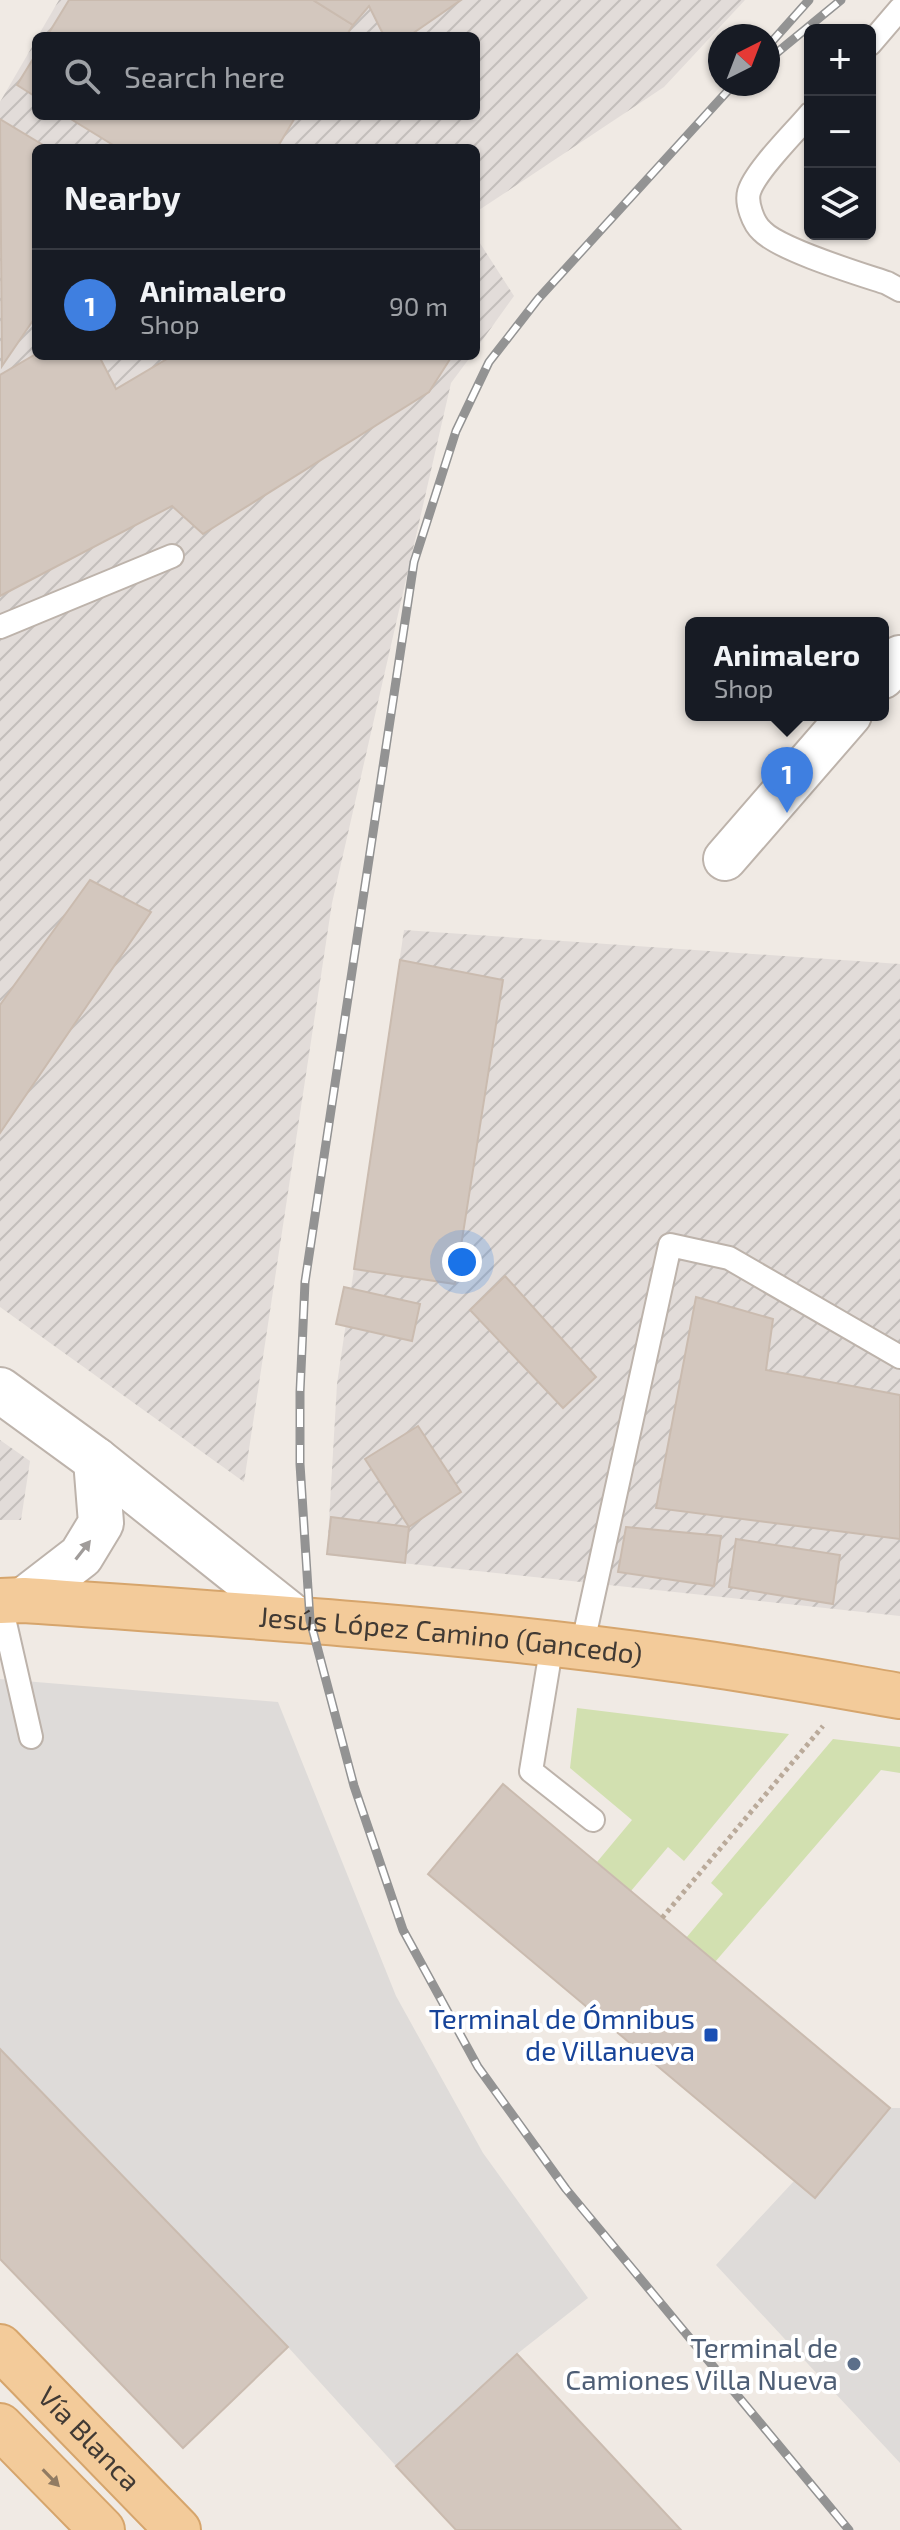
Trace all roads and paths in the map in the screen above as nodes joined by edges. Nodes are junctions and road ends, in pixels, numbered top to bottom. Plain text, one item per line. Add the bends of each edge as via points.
1 (900, 9) edge
2 (876, 37) edge
3 (804, 121) edge
4 (900, 290) edge
5 (172, 556) dead end
6 (0, 627) edge
7 (845, 721) edge
8 (725, 859) dead end
9 (900, 1357) edge
10 (0, 1390) edge
11 (96, 1460) junction
12 (8, 1601) edge
13 (294, 1618) junction
14 (567, 1646) junction
15 (855, 1688) junction
16 (900, 1696) edge
17 (31, 1737) dead end
18 (593, 1820) dead end
19 (662, 1918) dead end
20 (0, 2347) edge
21 (0, 2426) edge
22 (102, 2530) edge
23 (178, 2530) edge

1 - 2 lane
3 - 4 lane via 756,178 748,194 751,214 762,232 792,249
5 - 6 lane
7 - 8 street
9 - 14 lane via 729,1258 670,1245
10 - 11 street
12 -> 11 street via 81,1556 101,1523
11 - 13 street
12 - 13 main road, Jesús López Camino (Gancedo)
12 - 17 lane
13 - 14 main road, Jesús López Camino (Gancedo)
14 - 15 main road, Jesús López Camino (Gancedo)
14 - 18 lane via 531,1771
15 - 16 main road, Jesús López Camino (Gancedo)
15 - 19 path
20 - 23 main road, Vía Blanca
21 -> 22 main road, Vía Blanca

